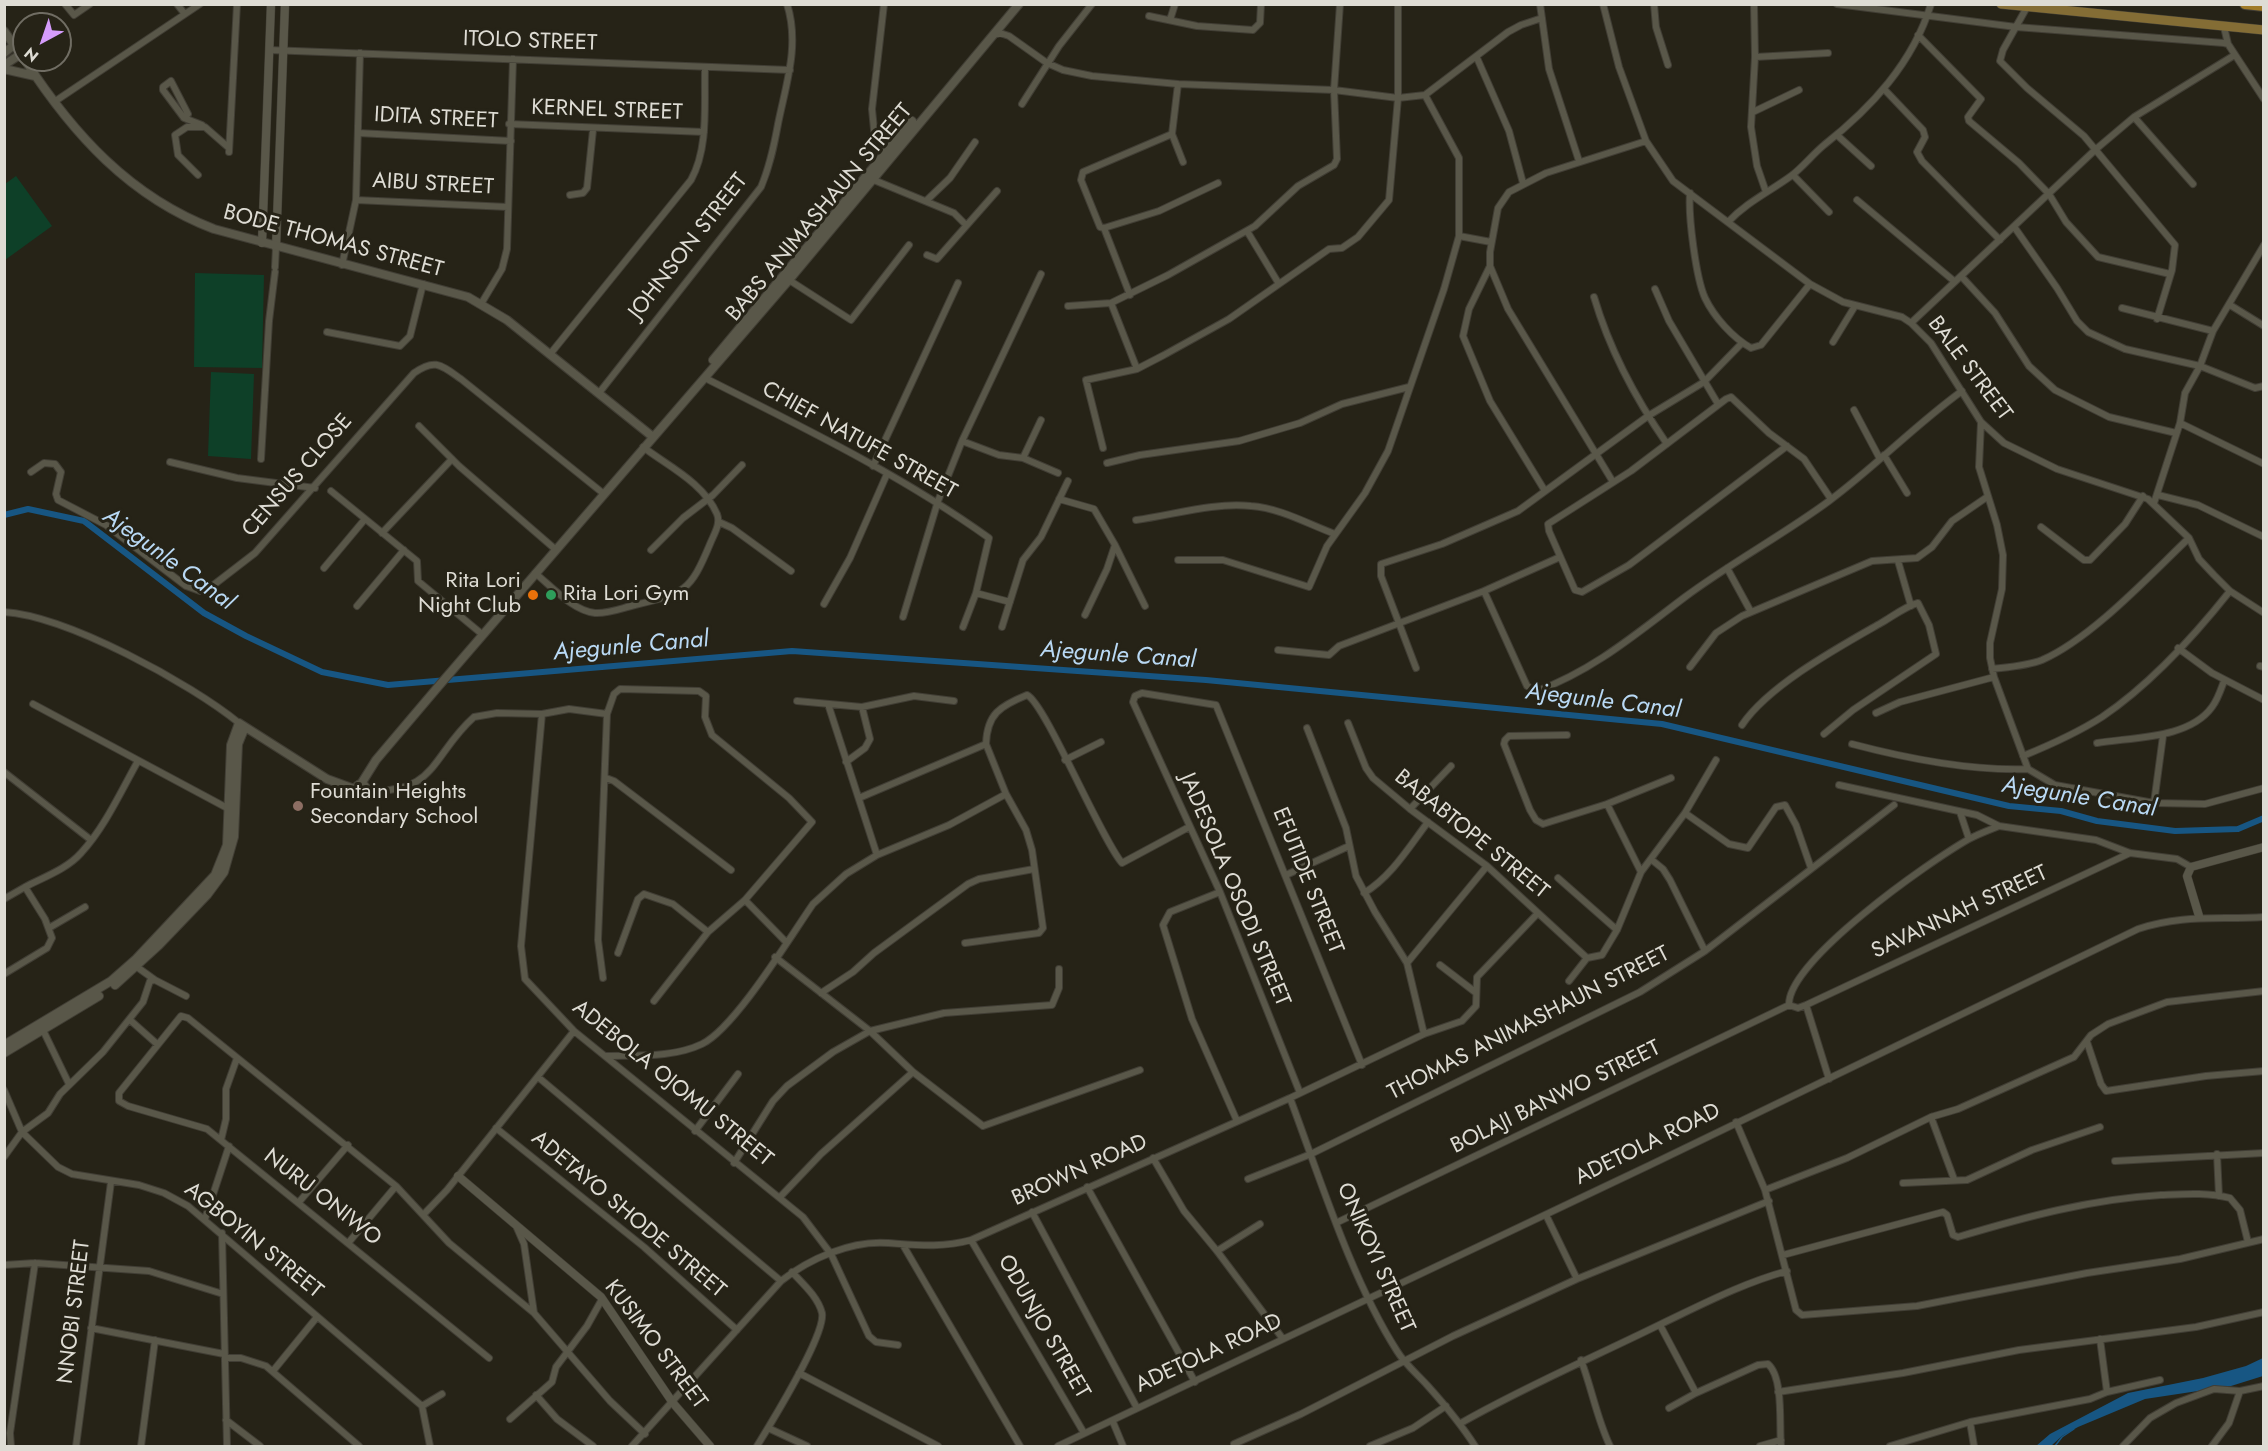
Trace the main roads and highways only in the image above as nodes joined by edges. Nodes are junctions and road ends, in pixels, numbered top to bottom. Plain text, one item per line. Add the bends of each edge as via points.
1 (1013, 4) edge
2 (1019, 4) edge
3 (2001, 4) edge
4 (2245, 4) edge
5 (2264, 6) edge
6 (2264, 30) edge
7 (4, 67) edge
8 (32, 72) edge
9 (35, 76) junction
10 (869, 177) junction
11 (649, 440) junction
12 (42, 1028) junction
13 (4, 1045) edge
14 (4, 1053) edge

1 - 10 main road, BABS ANIMASHAUN STREET
2 - 10 main road, BABS ANIMASHAUN STREET
3 - 6 main road
4 - 5 highway
7 - 9 main road
8 - 9 main road, BODE THOMAS STREET
9 - 11 main road, BODE THOMAS STREET via 79,135 105,161 161,204 214,229 423,284 481,304 551,353
10 - 11 main road, BABS ANIMASHAUN STREET
10 - 11 main road, BABS ANIMASHAUN STREET via 789,280
11 - 12 main road, BABS ANIMASHAUN STREET via 376,760 361,788 327,779 239,723 231,854 224,872 207,895 115,985
12 - 13 main road
12 - 14 main road

